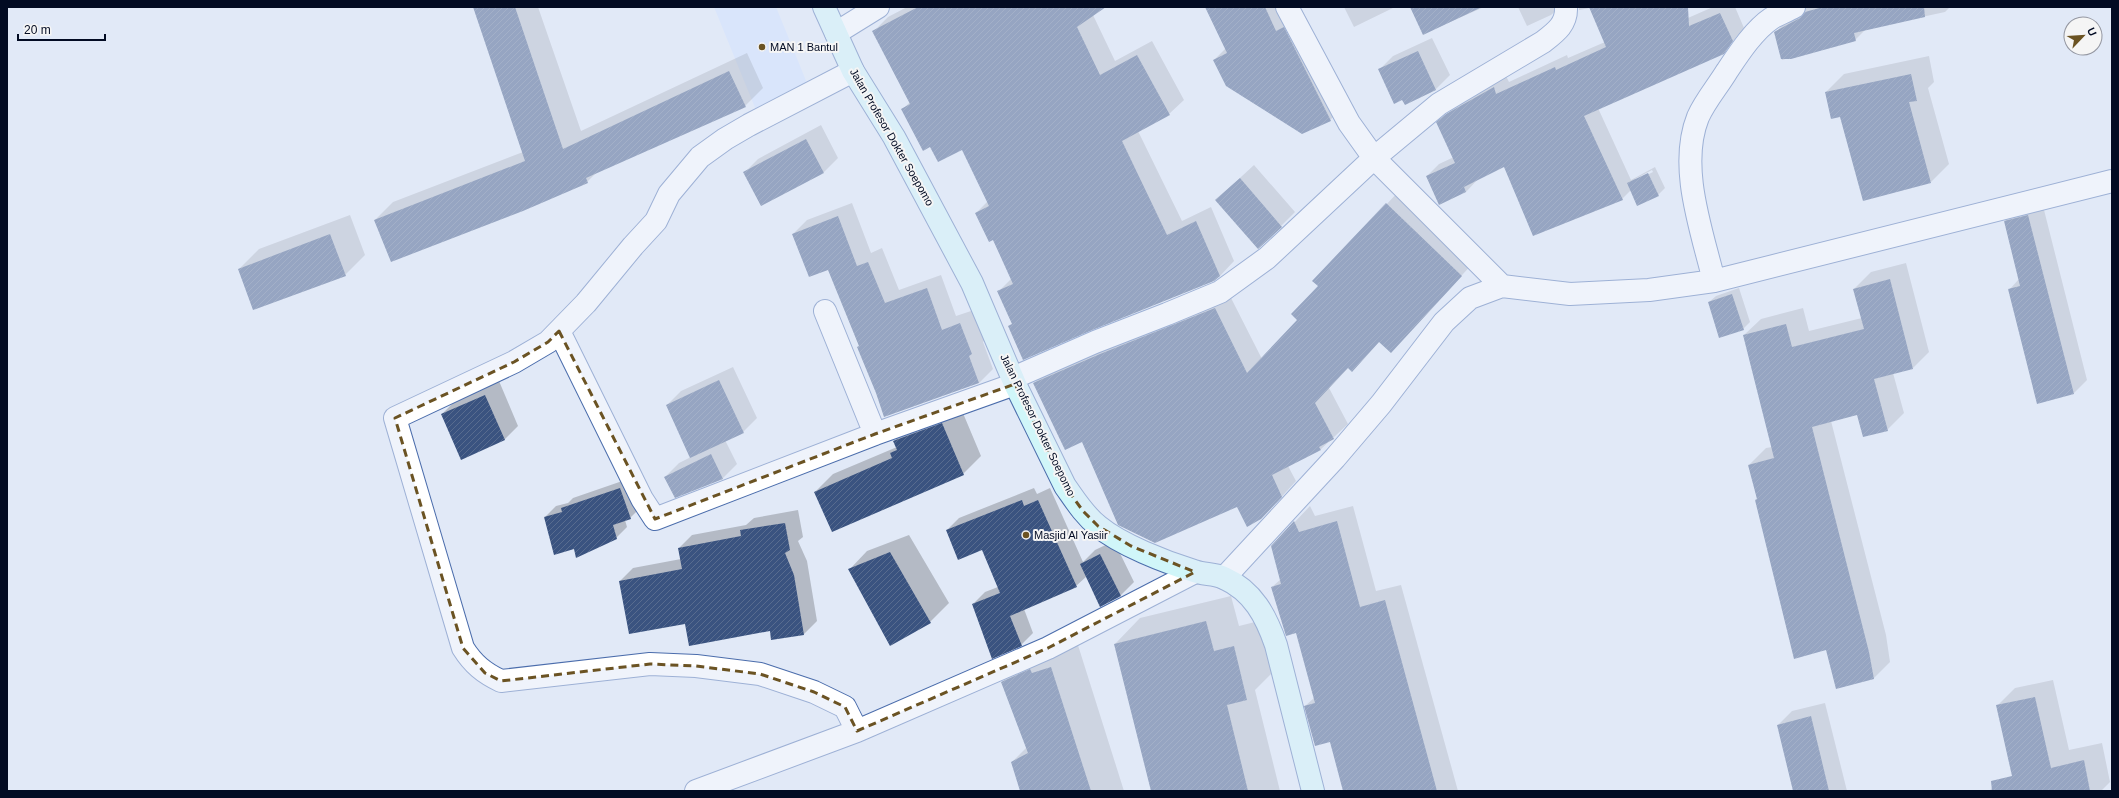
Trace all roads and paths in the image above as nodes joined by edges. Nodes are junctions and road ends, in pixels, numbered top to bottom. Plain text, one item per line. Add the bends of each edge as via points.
1 (824, 7) edge
2 (878, 7) edge
3 (1287, 7) edge
4 (1566, 7) edge
5 (1794, 7) edge
6 (836, 33) junction
7 (852, 71) junction
8 (1374, 158) junction
9 (2112, 181) edge
10 (1714, 281) junction
11 (1502, 286) junction
12 (825, 311) dead end
13 (559, 331) junction
14 (1014, 381) junction
15 (875, 434) junction
16 (1195, 572) junction
17 (1224, 578) junction
18 (857, 731) junction
19 (696, 791) edge
20 (1313, 791) edge

1 - 6 main road, Jalan Profesor Dokter Soepomo
2 - 6 street
3 - 8 street via 1348,122
4 - 8 street via 1564,22 1543,42 1439,104
5 - 10 street via 1772,18 1759,29 1698,117 1693,132 1691,186
6 - 7 main road, Jalan Profesor Dokter Soepomo
7 - 13 street via 743,129 700,157 669,194 656,221
7 - 14 main road, Jalan Profesor Dokter Soepomo via 894,137 933,207 972,283
8 - 11 street
8 - 14 street via 1267,258 1220,292 1094,342
9 - 10 street
10 - 11 street via 1648,290 1570,294
11 - 17 street via 1470,298 1444,322 1381,404 1335,458
12 - 15 street
13 - 15 street via 642,499 655,519
13 - 18 street via 548,342 514,362 395,418 463,648 470,660 485,673 502,681 650,664 696,666 760,674 814,692 845,707
14 - 15 street
14 - 16 main road, Jalan Profesor Dokter Soepomo via 1065,486 1083,511 1098,526 1131,546
16 - 17 main road, Jalan Profesor Dokter Soepomo
16 - 18 street via 1048,648
17 - 20 main road, Jalan Profesor Dokter Soepomo via 1253,599 1269,623
18 - 19 street

